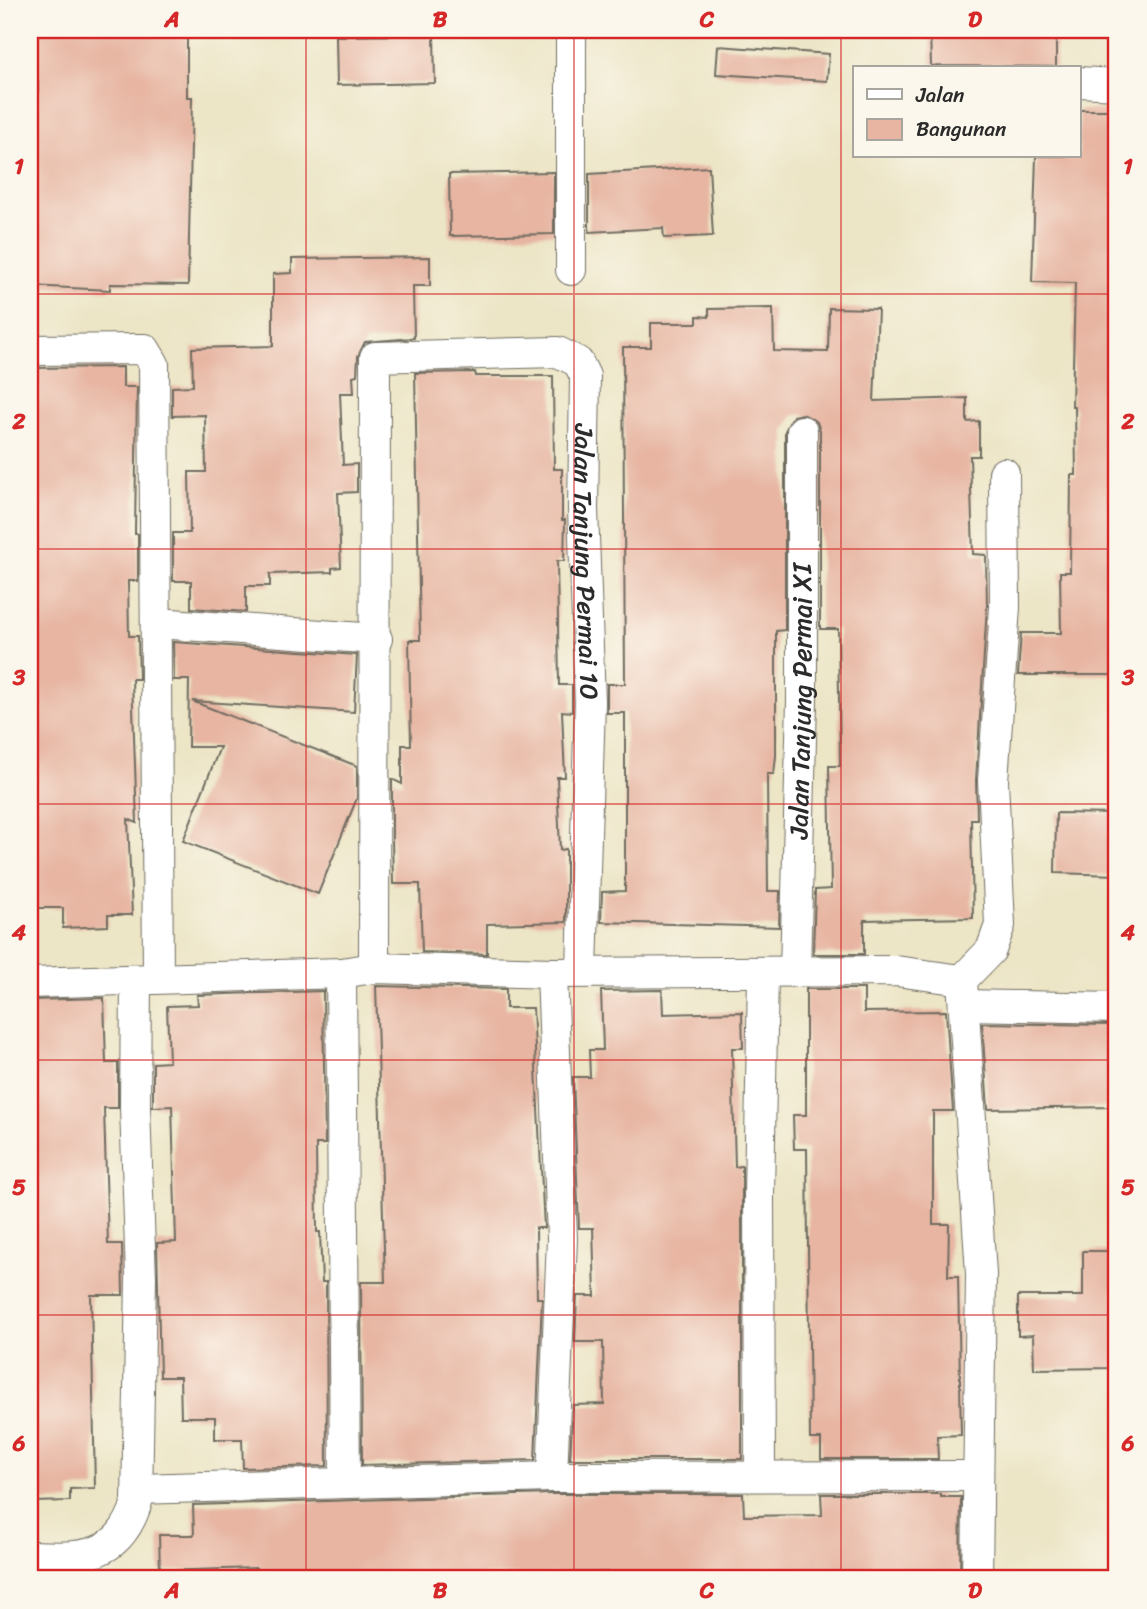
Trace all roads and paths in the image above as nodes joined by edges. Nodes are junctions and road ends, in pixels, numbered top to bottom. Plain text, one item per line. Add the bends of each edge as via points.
1 (571, 30) edge
2 (1080, 82) edge
3 (1117, 84) edge
4 (571, 270) dead end
5 (30, 350) edge
6 (802, 430) dead end
7 (1004, 473) dead end
8 (158, 623) junction
9 (377, 639) junction
10 (374, 968) junction
11 (582, 971) junction
12 (341, 972) junction
13 (795, 972) junction
14 (552, 973) junction
15 (763, 974) junction
16 (147, 980) junction
17 (30, 983) edge
18 (963, 993) junction
19 (1117, 1008) edge
20 (760, 1475) junction
21 (977, 1476) junction
22 (552, 1477) junction
23 (345, 1481) junction
24 (138, 1489) junction
25 (30, 1556) edge
26 (83, 1568) edge
27 (977, 1579) edge

1 - 4 street
2 - 3 street
5 - 8 street via 145,349 153,364
6 - 13 street, Jalan Tanjung Permai XI
7 - 18 street via 1005,607 993,781 1000,925
8 - 9 street
8 - 16 street
9 - 10 street
9 - 11 street, Jalan Tanjung Permai 10 via 375,357 558,352 578,362 585,376 583,509 590,702
10 - 12 street
10 - 14 street
11 - 14 street
11 - 15 street
12 - 16 street
12 - 23 street
13 - 15 street
13 - 18 street via 896,971
14 - 22 street via 562,1239
15 - 20 street
16 - 17 street
16 - 24 street via 135,1107 141,1278
18 - 19 street
18 - 21 street via 981,1275
20 - 21 street
20 - 22 street
21 - 27 street
22 - 23 street
23 - 24 street
24 - 26 street via 127,1527
25 - 26 street

